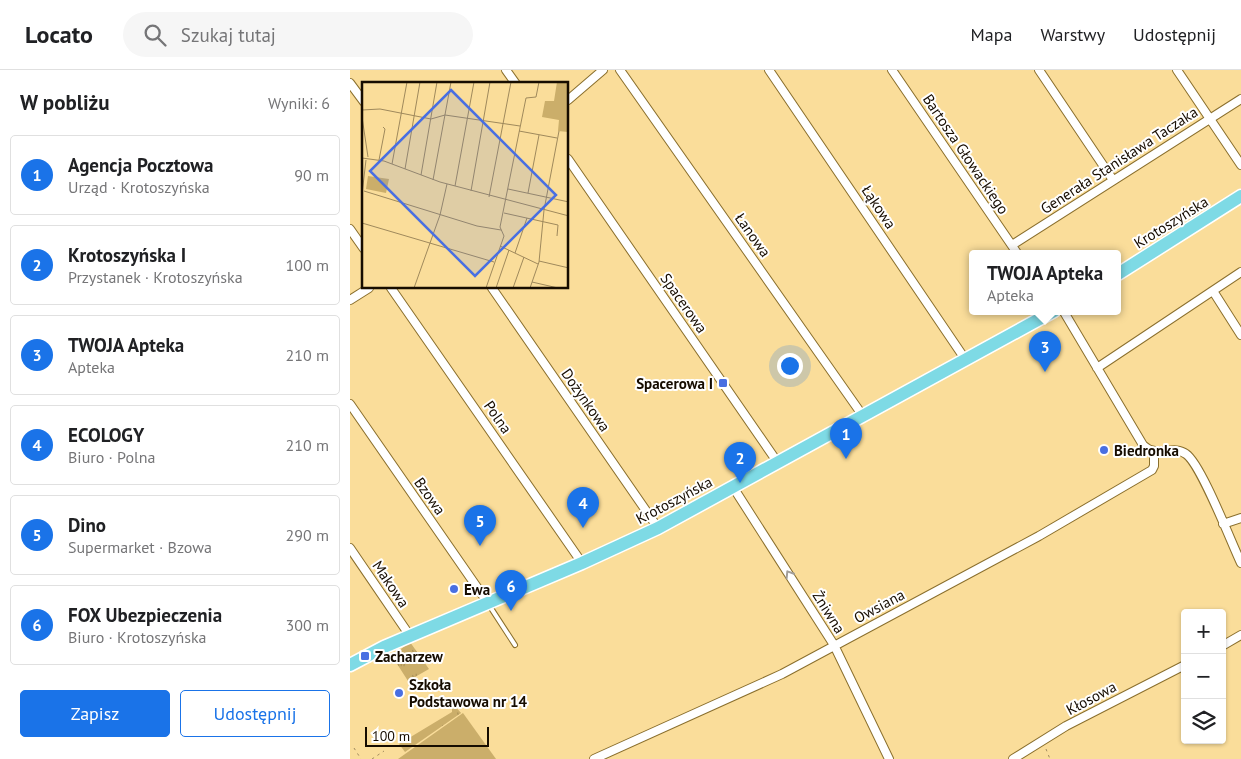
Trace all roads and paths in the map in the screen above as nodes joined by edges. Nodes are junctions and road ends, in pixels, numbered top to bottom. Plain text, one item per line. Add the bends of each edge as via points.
1 (506, 70) edge
2 (603, 70) edge
3 (620, 70) edge
4 (769, 70) edge
5 (892, 70) edge
6 (1039, 70) edge
7 (1177, 70) edge
8 (515, 82) edge
9 (350, 83) edge
10 (362, 99) edge
11 (569, 99) edge
12 (1241, 99) edge
13 (1210, 118) junction
14 (569, 160) edge
15 (1241, 165) edge
16 (1113, 180) junction
17 (1241, 196) edge
18 (350, 229) edge
19 (1012, 245) junction
20 (362, 246) edge
21 (1015, 250) edge
22 (1121, 272) edge
23 (1241, 272) edge
24 (366, 289) edge
25 (392, 289) edge
26 (493, 289) edge
27 (1213, 290) junction
28 (350, 300) edge
29 (1047, 315) edge
30 (1066, 315) edge
31 (1241, 335) edge
32 (965, 360) junction
33 (1097, 368) junction
34 (350, 404) edge
35 (863, 416) junction
36 (1154, 452) junction
37 (778, 463) junction
38 (733, 487) junction
39 (1241, 518) edge
40 (1223, 524) junction
41 (658, 528) junction
42 (350, 548) edge
43 (582, 563) junction
44 (1241, 563) edge
45 (488, 603) junction
46 (1241, 635) edge
47 (410, 636) junction
48 (1226, 644) edge
49 (515, 645) dead end
50 (834, 645) junction
51 (350, 665) edge
52 (1181, 667) edge
53 (1042, 741) junction
54 (354, 748) dead end
55 (384, 751) dead end
56 (361, 759) edge
57 (372, 759) edge
58 (594, 759) edge
59 (889, 759) edge
60 (1013, 759) edge
61 (1050, 759) edge

1 - 8 street
2 - 11 street
3 - 35 street, Łanowa
4 - 32 street, Łąkowa
5 - 19 street, Bartosza Głowackiego
6 - 16 street
7 - 13 street
9 - 10 street
12 - 13 street, Generała Stanisława Taczaka
13 - 15 street
13 - 16 street, Generała Stanisława Taczaka
14 - 37 street, Spacerowa
16 - 19 street, Generała Stanisława Taczaka
17 - 22 main road, Krotoszyńska
18 - 20 street
19 - 21 street, Bartosza Głowackiego
23 - 27 street
24 - 28 street
25 - 43 street, Polna
26 - 41 street, Dożynkowa
27 - 31 street
27 - 33 street
29 - 32 main road, Krotoszyńska
30 - 33 street
32 - 35 main road, Krotoszyńska
33 - 36 street via 1140,441
34 - 45 street, Bzowa
35 - 37 main road, Krotoszyńska
36 - 40 street via 1180,451 1192,459
36 - 50 street, Owsiana via 1152,470 1039,536
37 - 38 main road, Krotoszyńska
38 - 41 main road, Krotoszyńska
50 -> 38 street, Żniwna
39 - 40 street
40 - 44 street
41 - 43 main road, Krotoszyńska
42 - 47 street, Makowa
43 - 45 main road, Krotoszyńska
45 - 47 main road, Krotoszyńska
45 - 49 lane
46 - 48 street
47 - 51 main road, Krotoszyńska
50 - 58 street, Owsiana via 782,674
50 - 59 street, Żniwna
52 - 53 street, Kłosowa
53 - 60 street, Kłosowa
53 - 61 path
54 - 56 path
55 - 57 path

